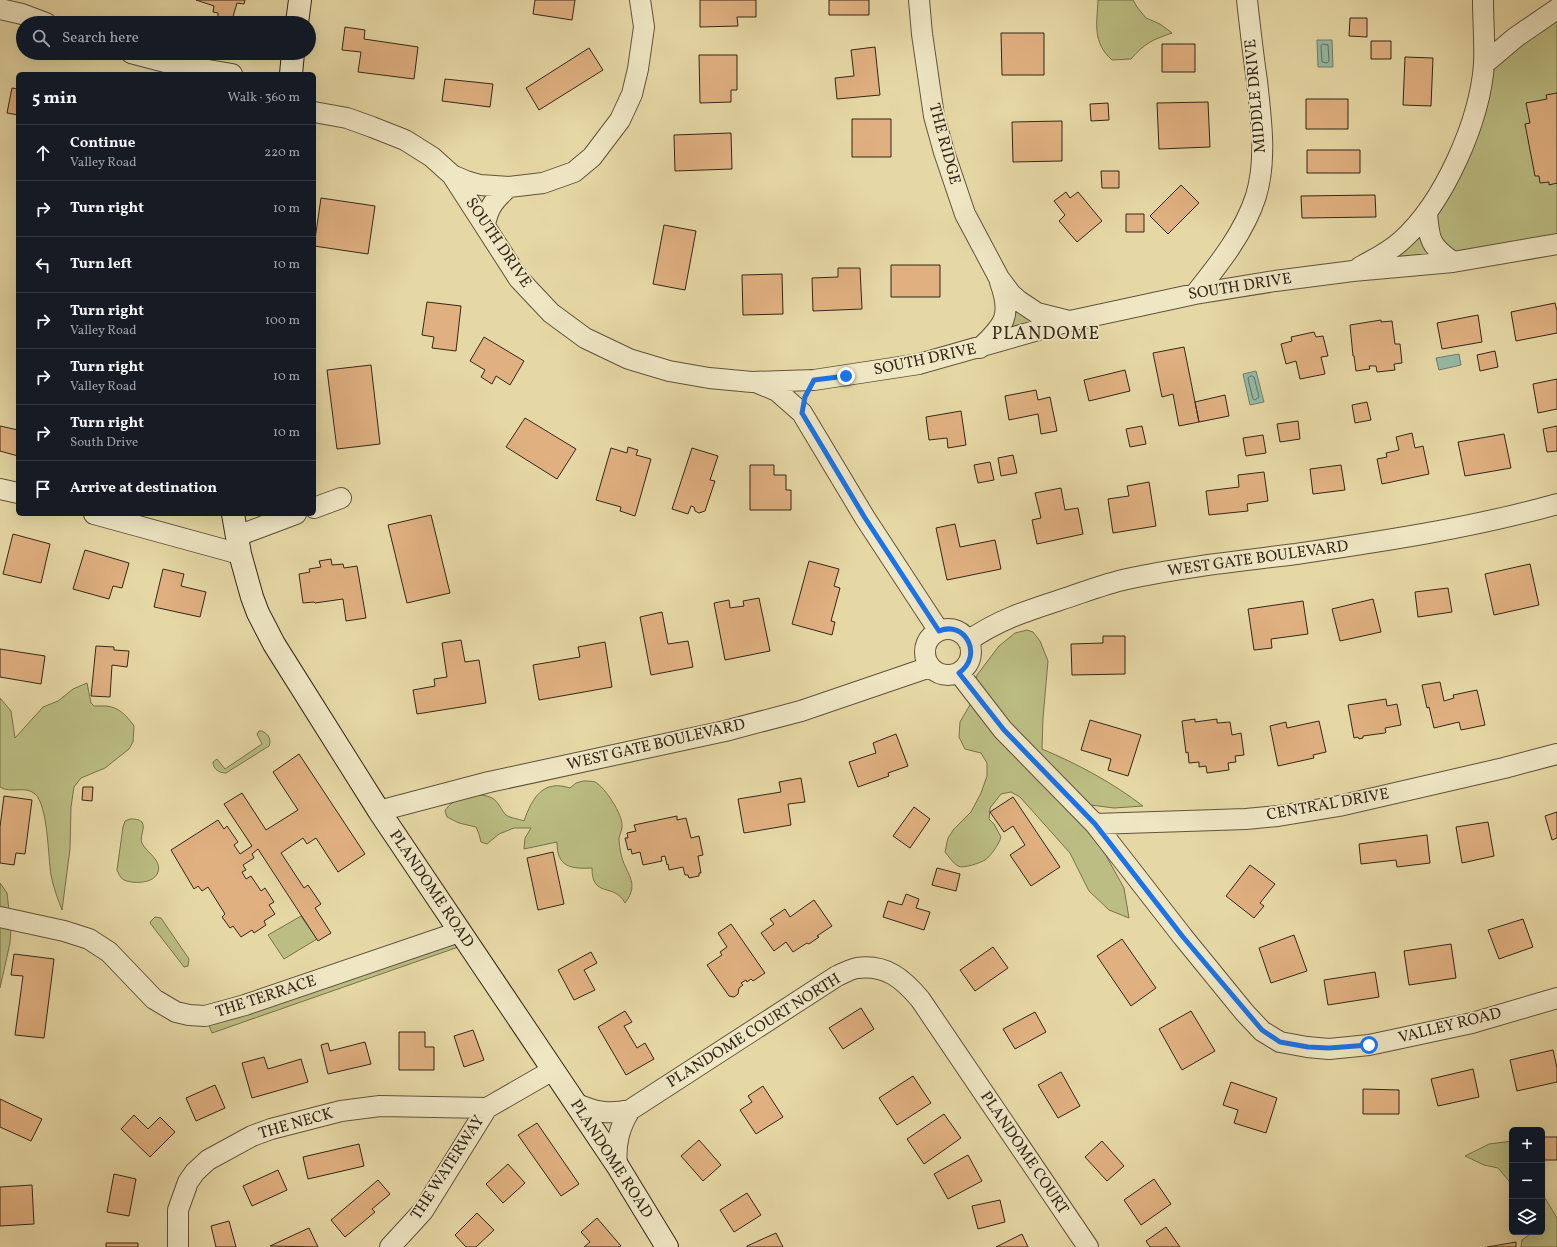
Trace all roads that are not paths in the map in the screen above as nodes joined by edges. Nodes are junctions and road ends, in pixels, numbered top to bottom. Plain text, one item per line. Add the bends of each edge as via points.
1 (300, 0) edge
2 (640, 0) edge
3 (919, 0) edge
4 (1247, 0) edge
5 (1483, 0) edge
6 (0, 9) edge
7 (1557, 9) edge
8 (27, 16) edge
9 (298, 16) edge
10 (158, 60) edge
11 (292, 60) edge
12 (1484, 64) junction
13 (220, 72) edge
14 (290, 72) edge
15 (316, 112) edge
16 (452, 175) junction
17 (509, 187) junction
18 (1427, 213) junction
19 (485, 225) junction
20 (1557, 244) edge
21 (1453, 262) junction
22 (1353, 271) junction
23 (999, 278) junction
24 (1196, 294) junction
25 (1070, 322) junction
26 (980, 348) junction
27 (814, 380) junction
28 (752, 382) junction
29 (802, 413) junction
30 (0, 489) edge
31 (16, 493) edge
32 (341, 498) dead end
33 (1557, 504) edge
34 (316, 507) edge
35 (103, 516) edge
36 (233, 516) edge
37 (292, 516) edge
38 (239, 545) junction
39 (939, 631) junction
40 (968, 641) junction
41 (930, 667) junction
42 (959, 673) junction
43 (1557, 754) edge
44 (379, 811) junction
45 (1095, 824) junction
46 (0, 917) edge
47 (459, 932) junction
48 (1557, 998) edge
49 (960, 1059) joint
50 (553, 1070) junction
51 (575, 1103) junction
52 (486, 1108) junction
53 (630, 1110) junction
54 (617, 1165) junction
55 (178, 1247) edge
56 (390, 1247) edge
57 (667, 1247) edge
58 (1088, 1247) edge

1 - 9 main road
2 - 17 street via 644,27 638,69 632,94 620,120 592,157 574,172 542,182
3 - 23 street, THE RIDGE via 934,116 944,152 965,214
4 - 24 street, MIDDLE DRIVE via 1261,123 1261,168 1255,196 1238,235
5 - 12 street
6 - 8 street
7 - 12 street via 1516,37
10 - 13 street
11 - 14 main road
12 - 18 street via 1478,100 1464,145
15 - 16 street, SOUTH DRIVE via 353,120 405,140 432,157
16 - 17 street via 480,185
16 - 19 street, SOUTH DRIVE
17 - 19 street via 493,203
18 - 21 street via 1428,228 1434,246 1438,252
18 - 22 street via 1400,242
19 - 28 street, SOUTH DRIVE via 519,279 551,313 585,338 629,359 669,371
20 - 21 street, SOUTH DRIVE
21 - 22 street, SOUTH DRIVE
22 - 24 street, SOUTH DRIVE
23 - 25 street, THE RIDGE via 1019,301 1032,310
23 - 26 street, THE RIDGE via 1005,296 1006,314 1002,324
24 - 25 street, SOUTH DRIVE
25 - 26 street, SOUTH DRIVE
26 - 27 street, SOUTH DRIVE via 919,364
27 - 28 street, SOUTH DRIVE
27 - 29 street via 805,397
28 - 29 street via 777,391
29 - 39 street via 865,518
30 - 31 street
32 - 34 street
33 - 40 street, WEST GATE BOULEVARD via 1422,535 1126,579 1014,615
35 - 38 street
36 - 38 main road, PLANDOME ROAD
37 - 38 street
38 - 44 main road, PLANDOME ROAD via 252,597 264,625 322,723
39 - 40 street via 957,631
39 - 41 street via 926,645 926,660
40 - 42 street via 971,655 965,668
41 - 42 street via 943,675
41 - 44 street, WEST GATE BOULEVARD via 794,713 725,731 489,782
42 - 45 street, VALLEY ROAD via 1004,730
43 - 45 street, CENTRAL DRIVE via 1339,806 1278,816
44 - 47 main road, PLANDOME ROAD
45 - 48 street, VALLEY ROAD via 1245,1013 1262,1030 1280,1042 1329,1048 1369,1045 1472,1023
46 - 47 street, THE TERRACE via 89,939 109,952 154,1000 189,1016 205,1016 245,1005
47 - 50 main road, PLANDOME ROAD
49 - 53 street, PLANDOME COURT NORTH via 907,984 891,972 856,968 837,976
49 - 58 street, PLANDOME COURT
50 - 51 main road, PLANDOME ROAD
50 - 52 street, THE WATERWAY
51 - 53 street, PLANDOME COURT NORTH via 602,1112
51 - 54 main road, PLANDOME ROAD
52 - 55 street, THE NECK via 372,1107 342,1111 252,1136 208,1160 188,1182 178,1210
52 - 56 street, THE WATERWAY via 423,1211
53 - 54 street, PLANDOME COURT NORTH via 617,1137
54 - 57 main road, PLANDOME ROAD

